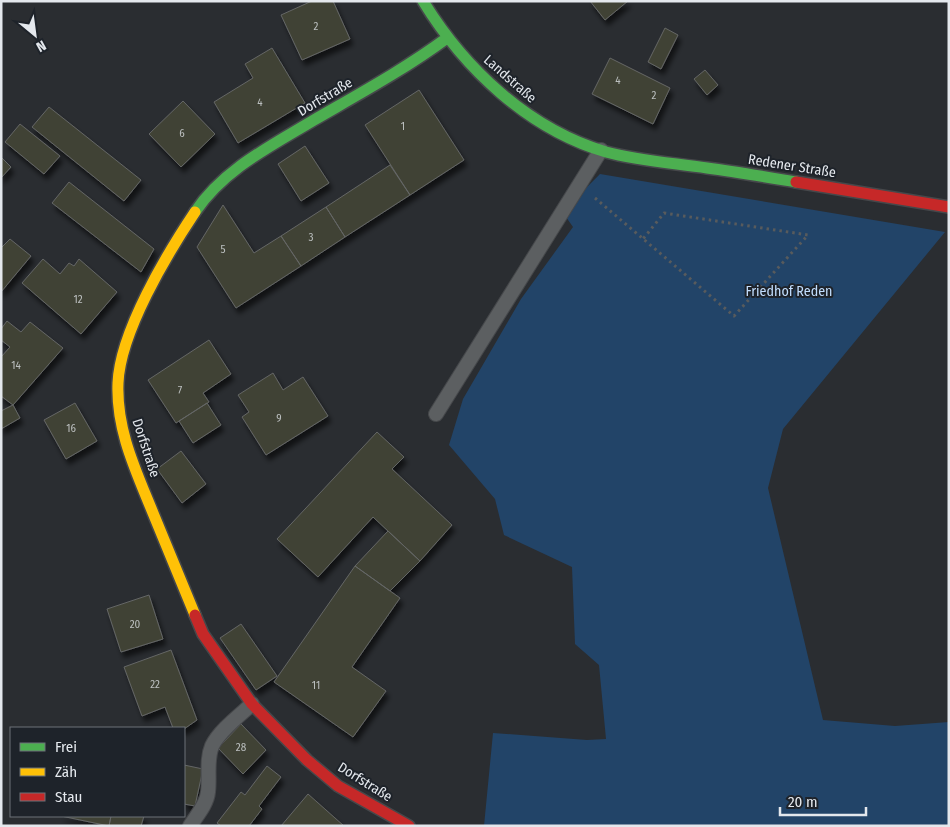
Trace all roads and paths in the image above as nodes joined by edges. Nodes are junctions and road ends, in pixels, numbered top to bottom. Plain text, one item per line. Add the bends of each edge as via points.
1 (423, 1) edge
2 (447, 38) junction
3 (601, 150) junction
4 (630, 158) joint
5 (578, 186) junction
6 (949, 207) edge
7 (643, 239) junction
8 (436, 414) dead end
9 (252, 704) junction
10 (190, 826) edge
11 (409, 826) edge

1 - 2 street, Landstraße
2 - 3 street, Landstraße via 517,107 563,135
2 - 9 street, Dorfstraße via 414,62 248,159 219,183 179,236 141,306 123,354 118,382 118,413 128,453 203,634
3 - 4 street, Landstraße
3 - 5 lane
4 - 6 street, Redener Straße
5 - 7 path
5 - 8 lane
7 - 7 path via 734,316 808,235 664,213
9 - 10 lane via 212,746 208,793 203,808
9 - 11 street, Dorfstraße via 307,760 338,786

